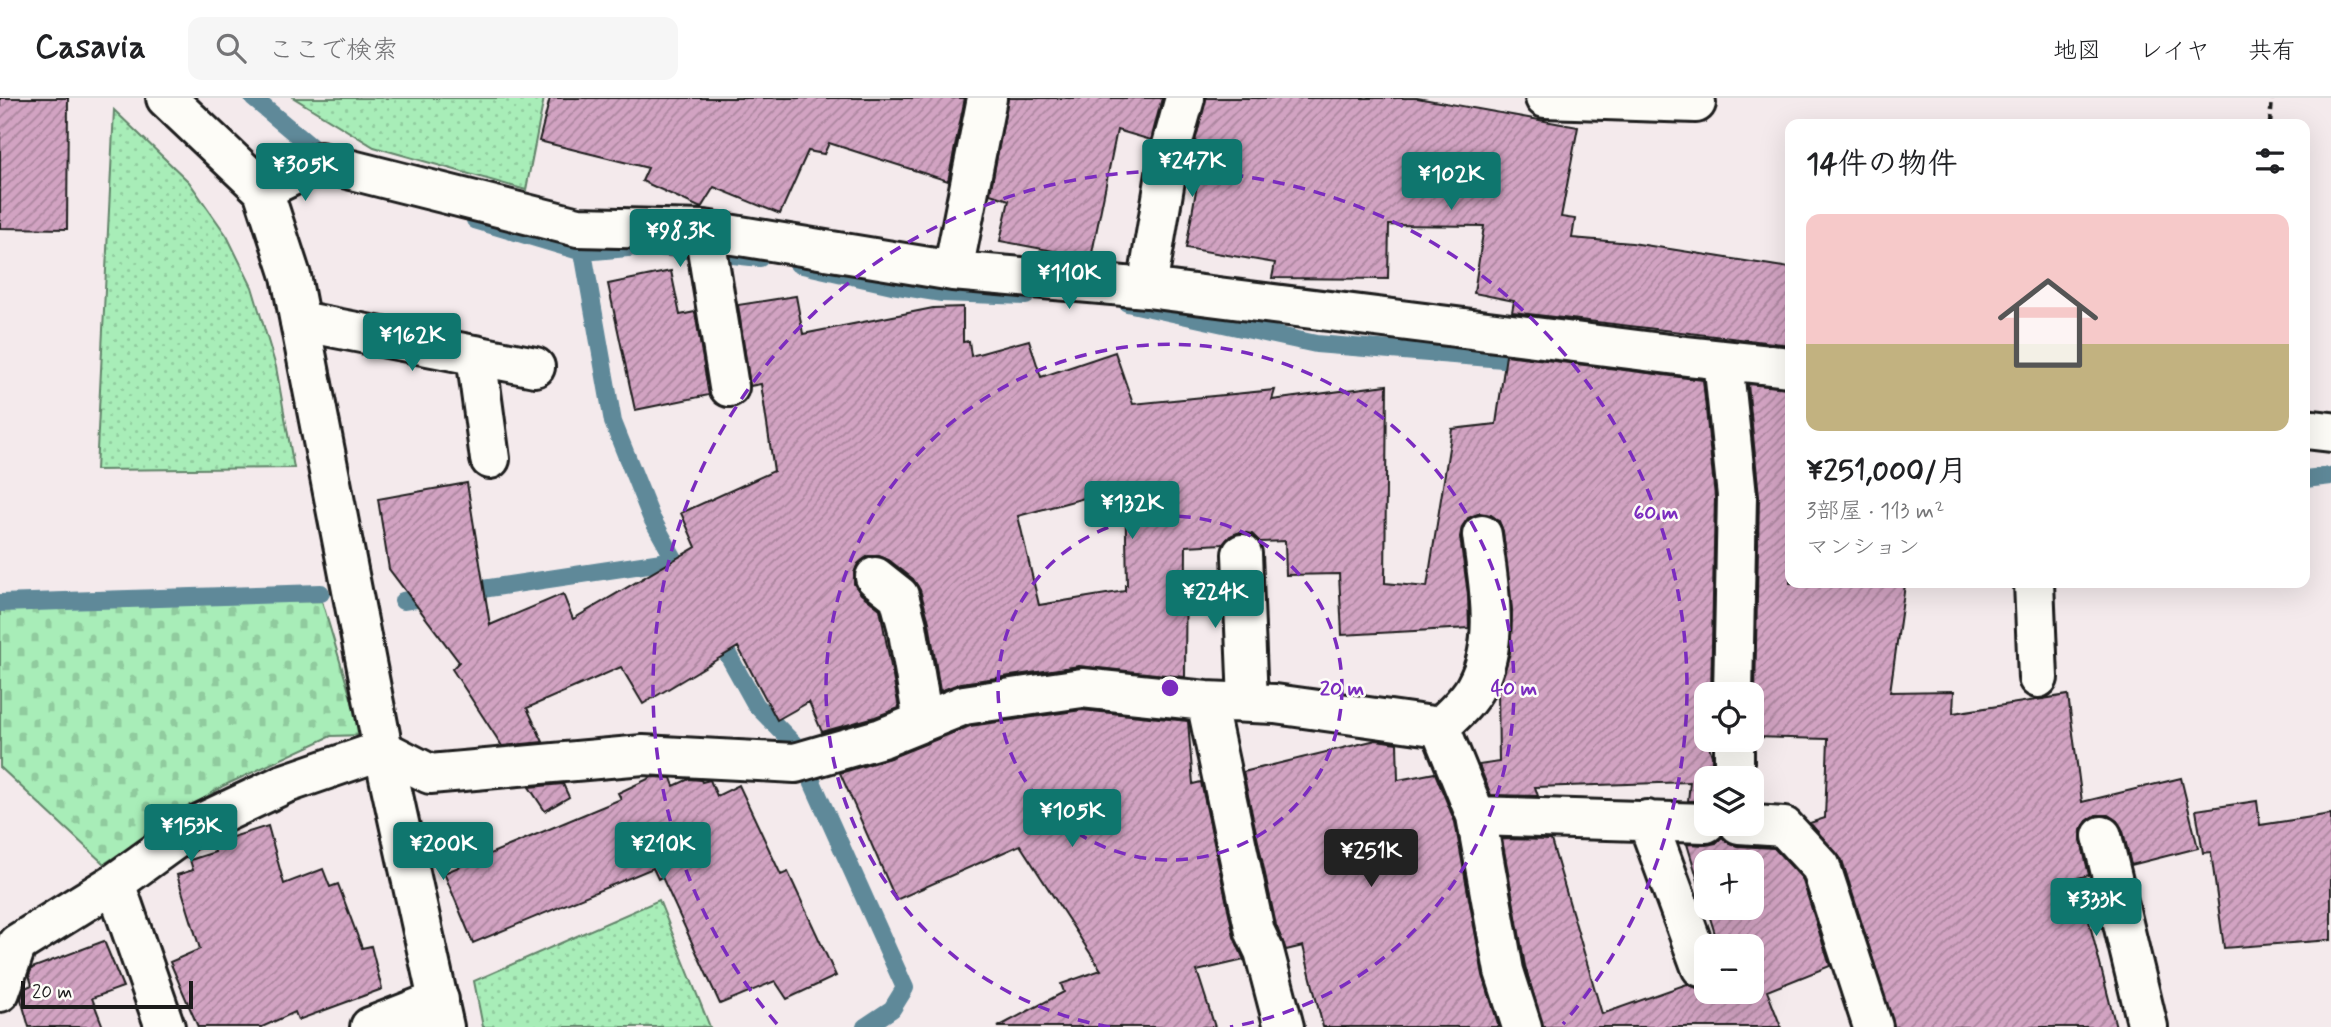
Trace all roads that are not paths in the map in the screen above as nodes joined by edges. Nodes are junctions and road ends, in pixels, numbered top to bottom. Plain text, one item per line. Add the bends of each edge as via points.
1 (166, 98) edge
2 (987, 98) edge
3 (1185, 98) edge
4 (1545, 98) edge
5 (1696, 103) dead end
6 (263, 190) junction
7 (705, 235) junction
8 (953, 271) junction
9 (1147, 288) junction
10 (300, 321) junction
11 (476, 355) junction
12 (1723, 360) junction
13 (535, 367) dead end
14 (1785, 367) edge
15 (729, 387) dead end
16 (2310, 430) edge
17 (2331, 432) edge
18 (490, 459) dead end
19 (1482, 535) dead end
20 (1242, 554) dead end
21 (875, 577) dead end
22 (2034, 588) edge
23 (2038, 678) dead end
24 (1733, 682) edge
25 (1206, 701) junction
26 (1248, 702) junction
27 (923, 722) junction
28 (1440, 727) junction
29 (383, 750) junction
30 (1476, 816) junction
31 (1647, 820) junction
32 (1694, 822) edge
33 (1764, 826) edge
34 (2102, 836) dead end
35 (114, 883) junction
36 (1694, 948) edge
37 (0, 992) edge
38 (441, 1014) edge
39 (165, 1027) edge
40 (370, 1027) edge
41 (1284, 1027) edge
42 (1522, 1027) edge
43 (1873, 1027) edge
44 (2148, 1027) edge

1 - 6 street
2 - 8 street
3 - 9 street via 1169,156
4 - 5 street
6 - 7 street via 320,162 579,227
6 - 10 street via 291,276
7 - 8 street
7 - 15 street
8 - 9 street
9 - 12 street
10 - 11 street
10 - 29 street
11 - 13 street
11 - 18 street
12 - 14 street
12 - 24 street via 1737,496
16 - 17 street
19 - 28 street via 1491,607 1488,655 1477,685
20 - 26 street
21 - 27 street via 899,596
22 - 23 street
25 - 26 street
25 - 27 street via 1082,688 964,705
25 - 41 street via 1255,932
26 - 28 street
27 - 29 street via 795,763 643,755 430,774
28 - 30 street
29 - 35 street via 284,784 191,828
29 - 38 street
30 - 31 street
30 - 42 street via 1504,971
31 - 32 street
31 - 36 street
33 - 43 street via 1784,827 1821,867
34 - 44 street
35 - 37 street via 17,944
35 - 39 street
38 - 40 street

